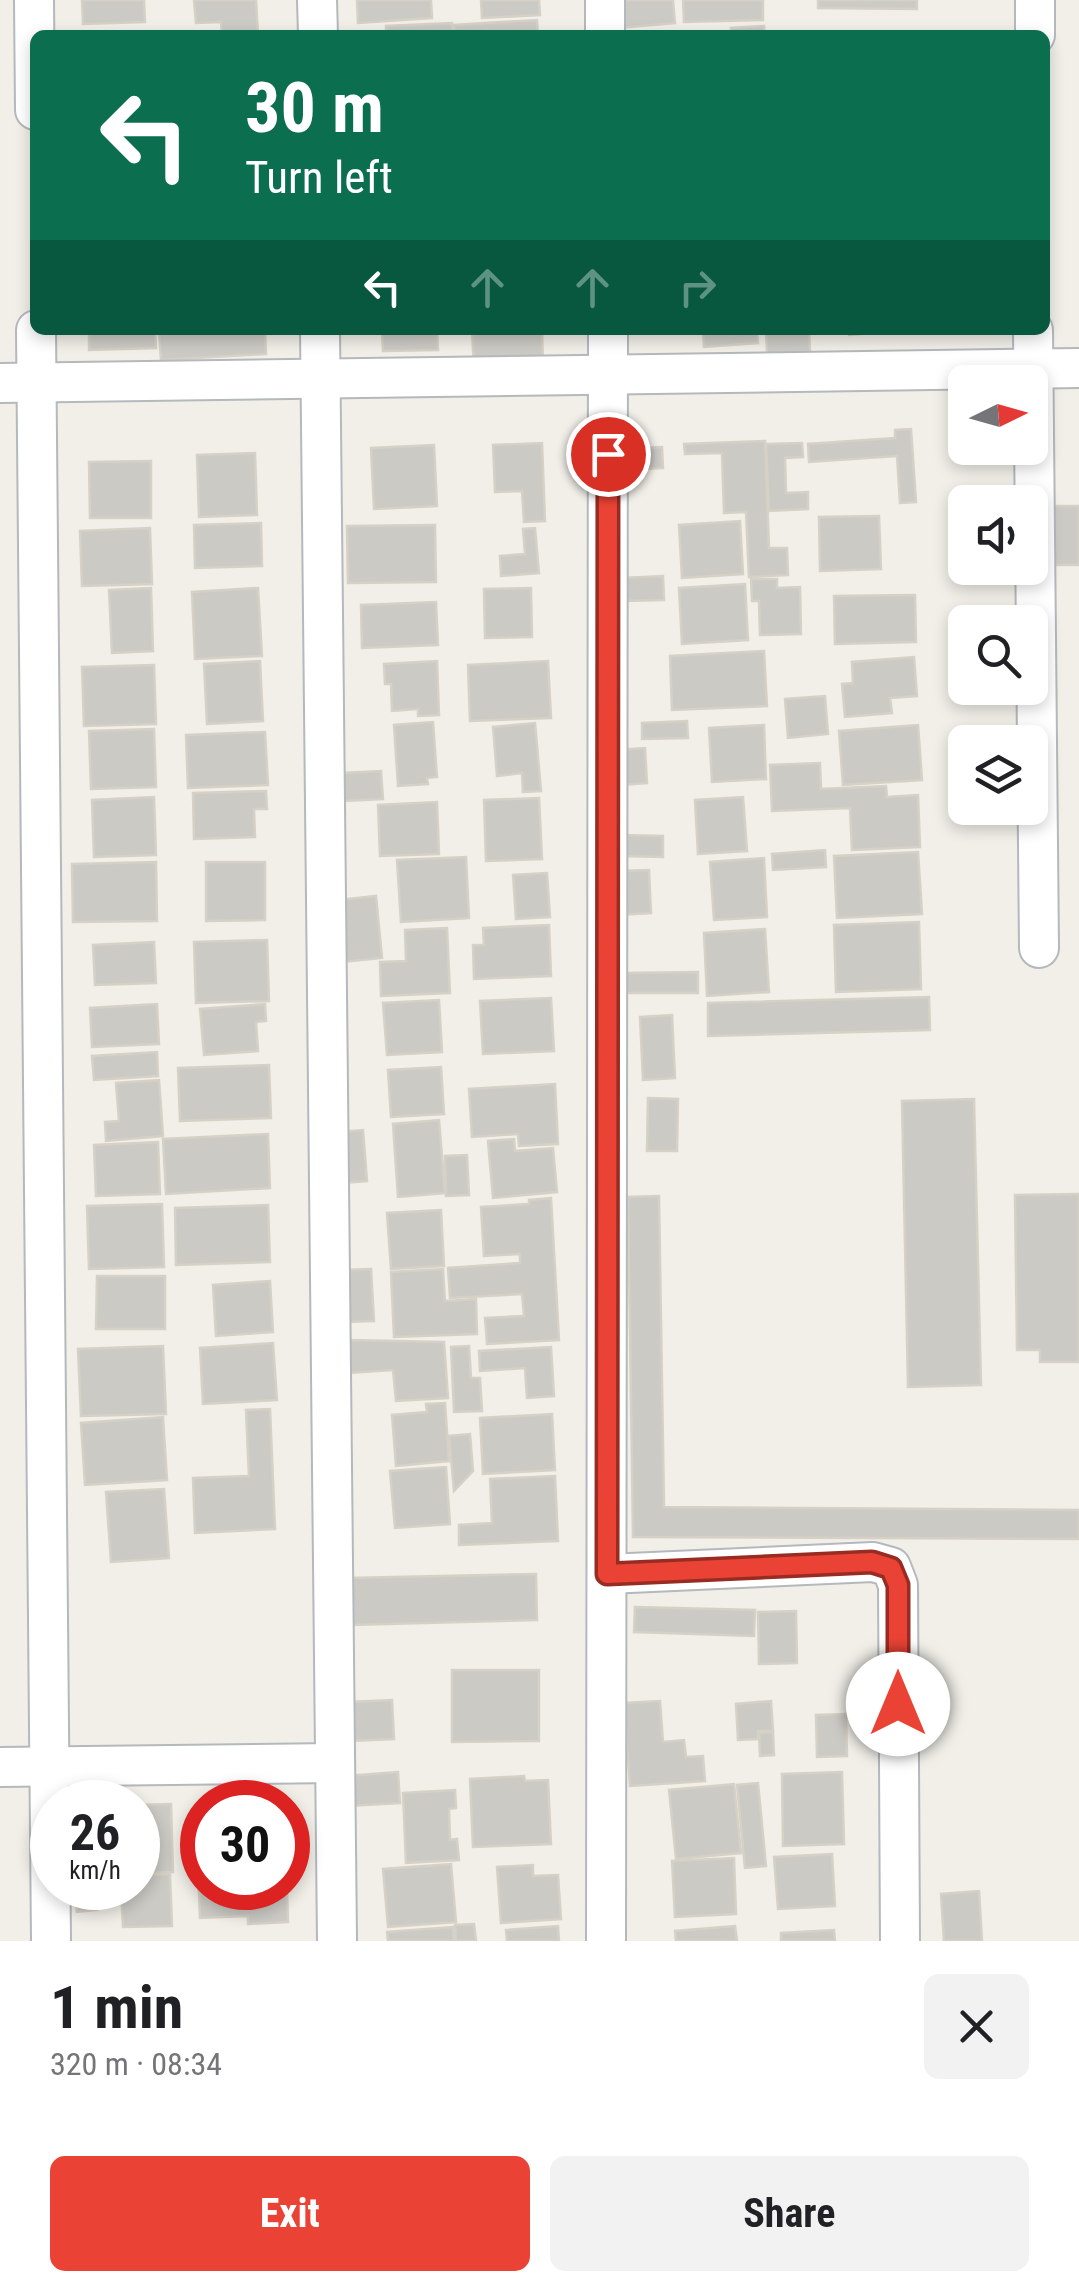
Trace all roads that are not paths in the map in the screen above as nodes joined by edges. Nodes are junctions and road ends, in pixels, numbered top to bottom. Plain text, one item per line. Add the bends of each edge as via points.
1 (34, 0) edge
2 (318, 0) edge
3 (605, 0) edge
4 (1035, 0) edge
5 (34, 30) edge
6 (318, 30) edge
7 (605, 30) edge
8 (1035, 30) edge
9 (34, 335) edge
10 (320, 335) edge
11 (608, 335) edge
12 (1033, 335) edge
13 (1033, 365) edge
14 (1079, 368) edge
15 (1048, 369) edge
16 (948, 370) edge
17 (608, 374) junction
18 (320, 378) junction
19 (18, 383) edge
20 (1034, 465) edge
21 (1039, 948) dead end
22 (607, 1574) junction
23 (335, 1762) junction
24 (48, 1766) junction
25 (0, 1767) edge
26 (51, 1941) edge
27 (337, 1941) edge
28 (606, 1941) edge
29 (900, 1941) edge

1 - 5 street
2 - 6 street
3 - 7 street
4 - 8 street
9 - 19 street
10 - 18 street
11 - 17 street
12 - 13 street
14 - 15 street
16 - 17 street
17 - 18 street
17 - 22 street
18 - 19 street
18 - 23 street
19 - 24 street
20 - 21 street
22 - 28 street
22 - 29 street via 872,1562 891,1568 898,1585
23 - 24 street
23 - 27 street
24 - 25 street
24 - 26 street

